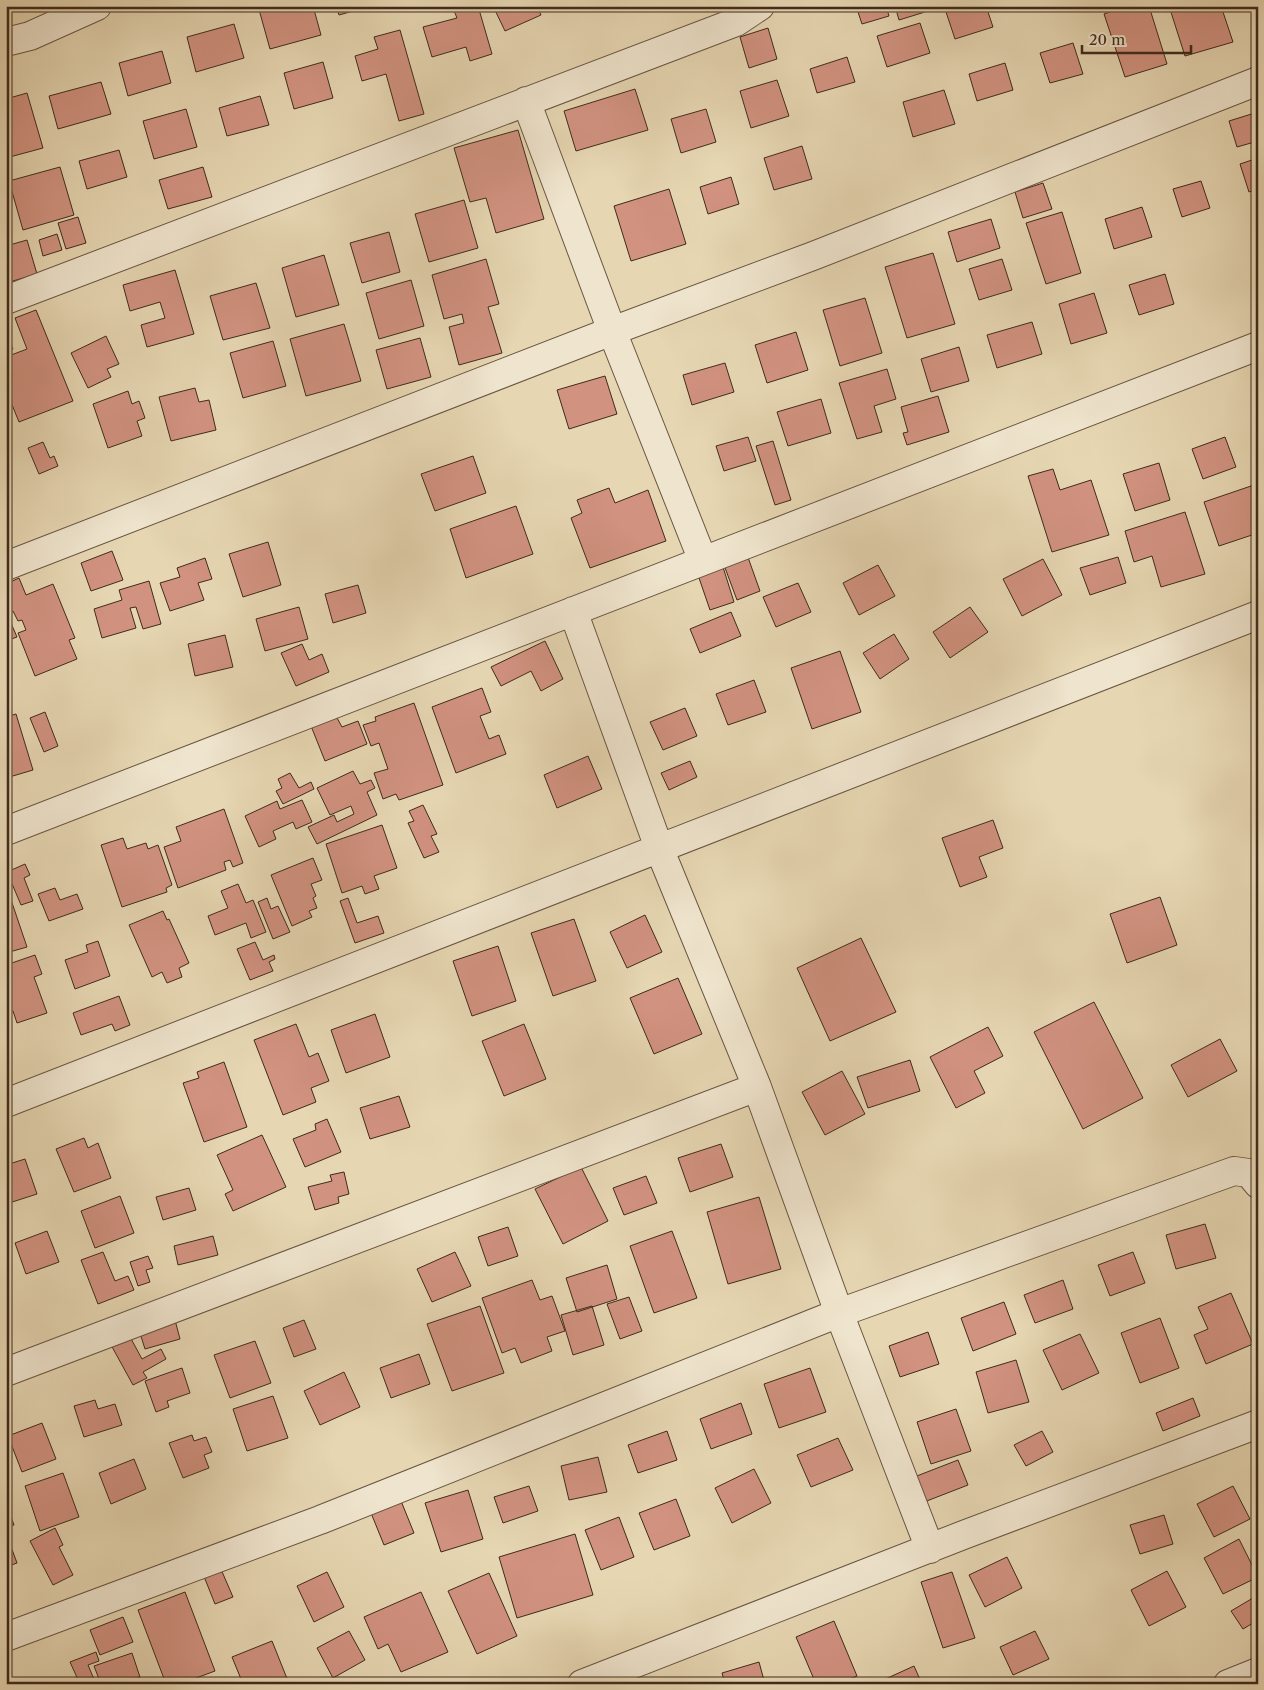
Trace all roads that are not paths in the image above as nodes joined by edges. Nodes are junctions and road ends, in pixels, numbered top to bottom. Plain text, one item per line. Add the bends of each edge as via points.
1 (97, 6) edge
2 (760, 6) edge
3 (6, 42) edge
4 (1258, 81) edge
5 (526, 101) junction
6 (6, 300) edge
7 (612, 331) junction
8 (1258, 346) edge
9 (703, 561) junction
10 (6, 566) edge
11 (573, 611) junction
12 (1258, 615) edge
13 (6, 831) edge
14 (659, 848) junction
15 (757, 1087) junction
16 (6, 1103) edge
17 (1258, 1184) edge
18 (839, 1313) junction
19 (6, 1372) edge
20 (1258, 1424) edge
21 (930, 1549) junction
22 (6, 1636) edge
23 (1258, 1672) edge
24 (582, 1684) edge
25 (1228, 1684) edge

1 - 3 street via 30,36
2 - 5 street via 736,22
4 - 7 street via 813,256
5 - 6 street
5 - 7 street
7 - 9 street
7 - 10 street
8 - 9 street
9 - 11 street
11 - 13 street
11 - 14 street
12 - 14 street
14 - 15 street
14 - 16 street
15 - 18 street
15 - 19 street
17 - 18 street via 1249,1173 1234,1171
18 - 21 street
18 - 22 street via 320,1520
20 - 21 street
21 - 24 street
23 - 25 street

